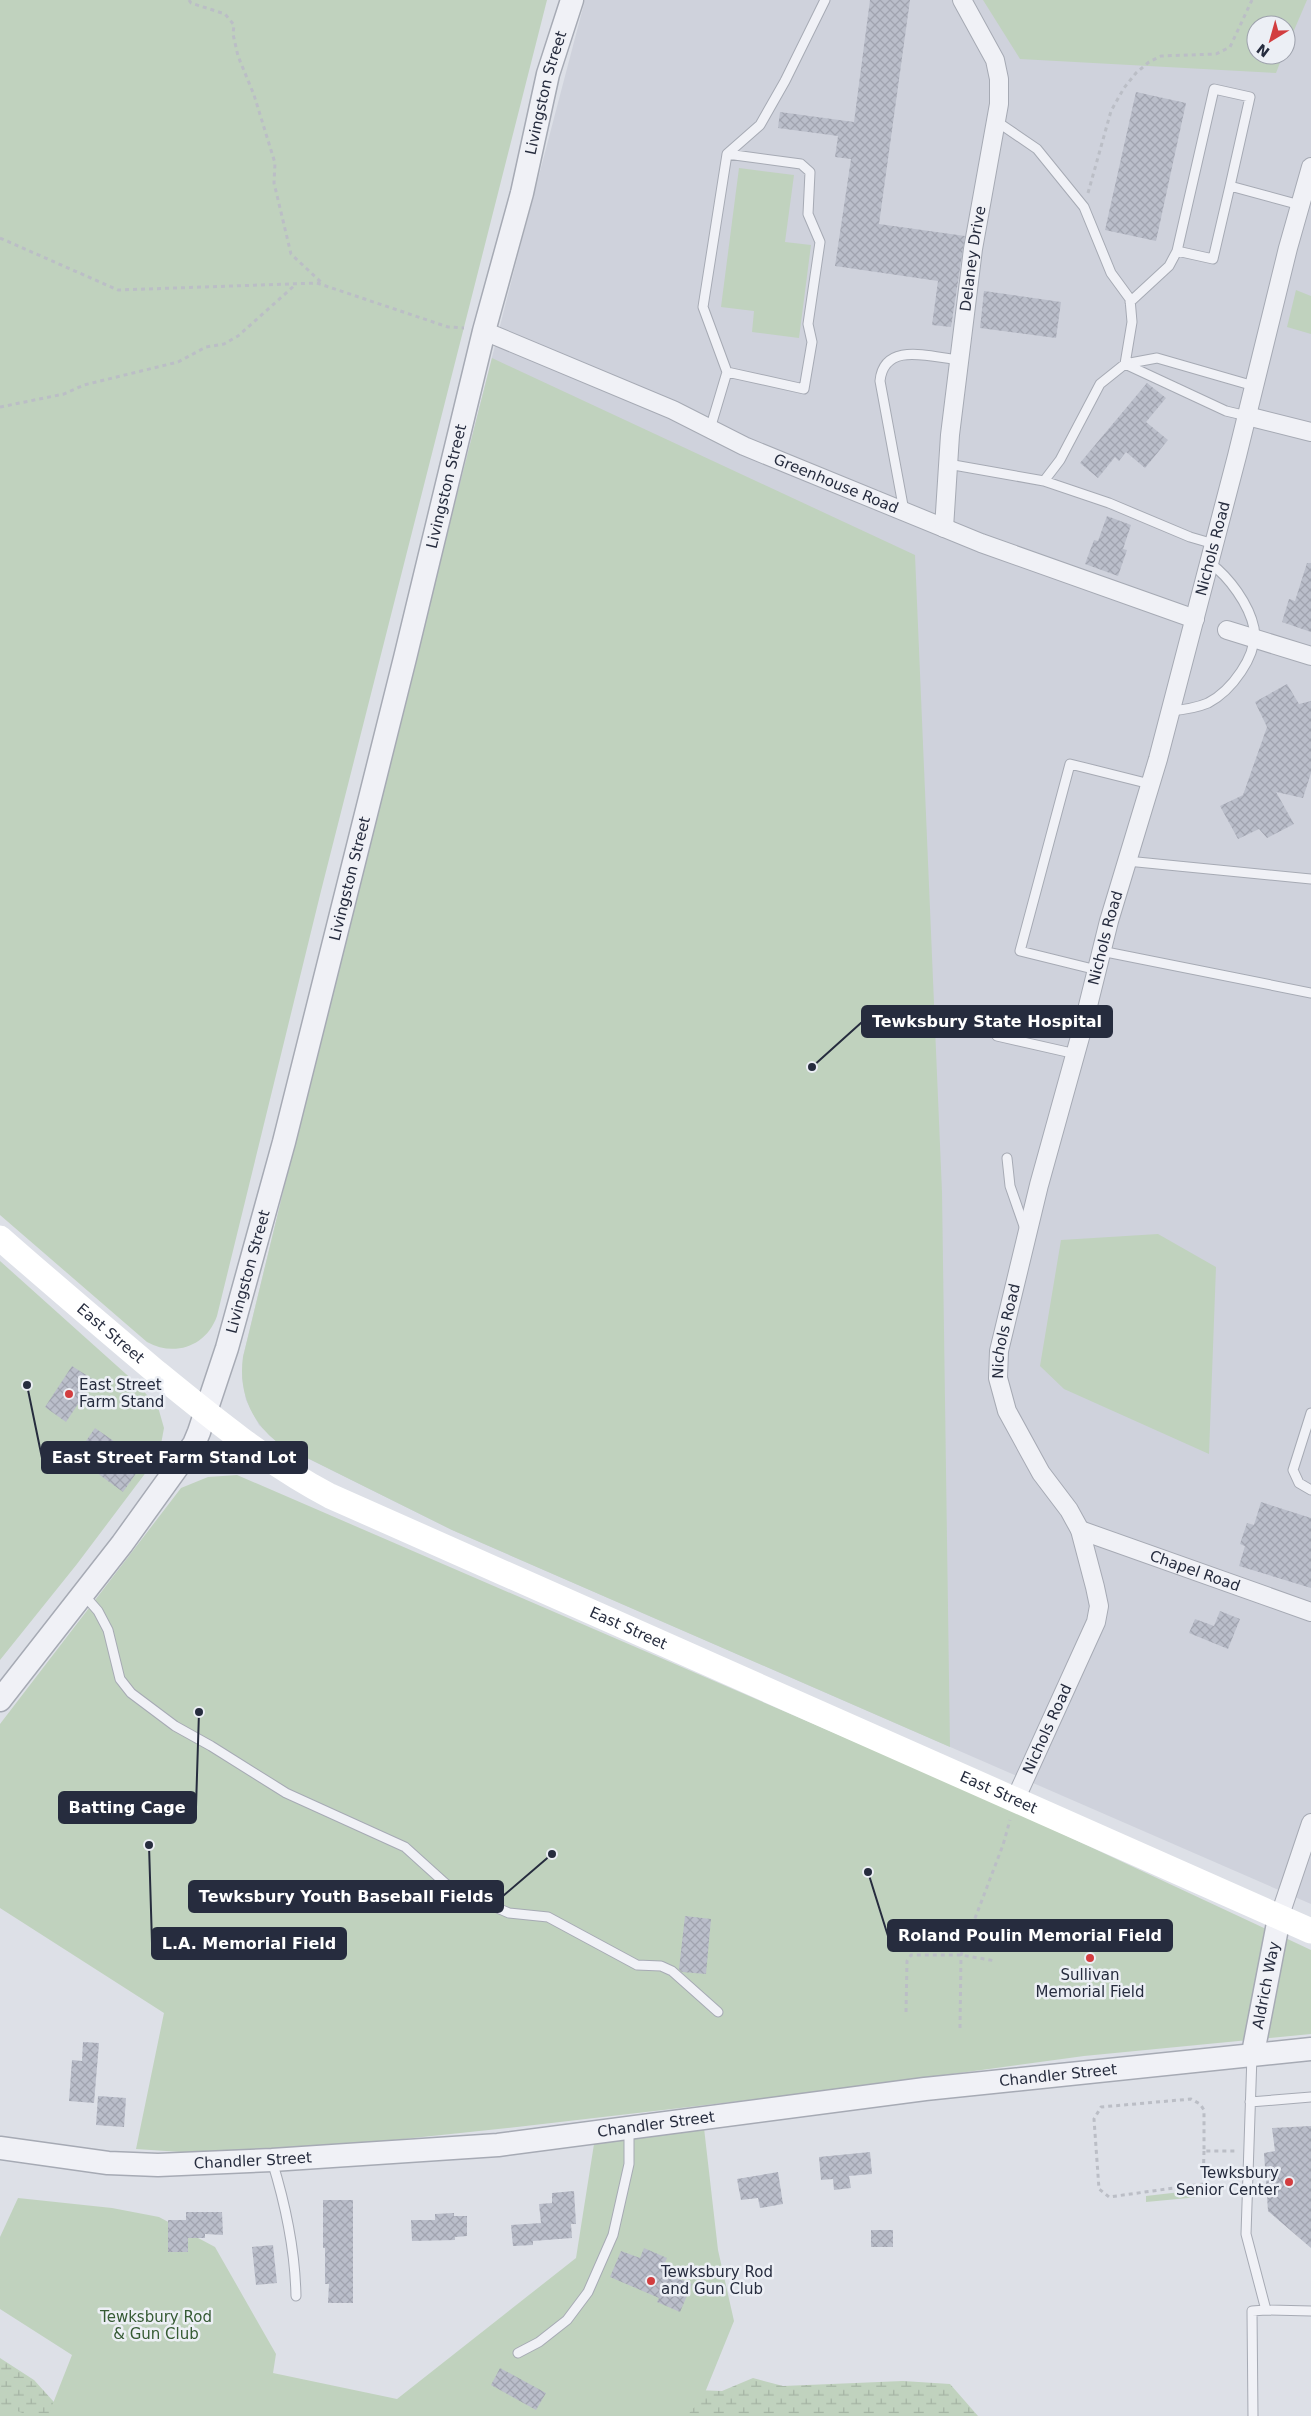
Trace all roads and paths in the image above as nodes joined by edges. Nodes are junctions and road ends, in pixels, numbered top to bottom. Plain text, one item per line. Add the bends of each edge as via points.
1 (189, 0) edge
2 (572, 0) edge
3 (826, 0) edge
4 (962, 0) edge
5 (1252, 0) edge
6 (996, 121) junction
7 (727, 154) junction
8 (1311, 167) edge
9 (1230, 186) junction
10 (1300, 205) junction
11 (1084, 207) junction
12 (0, 238) edge
13 (1177, 250) junction
14 (296, 284) junction
15 (325, 286) junction
16 (1130, 302) junction
17 (484, 331) junction
18 (959, 360) junction
19 (1125, 364) junction
20 (727, 372) junction
21 (1254, 386) junction
22 (0, 407) edge
23 (1246, 416) junction
24 (710, 429) junction
25 (1311, 432) edge
26 (948, 464) junction
27 (1044, 481) junction
28 (904, 511) junction
29 (944, 528) junction
30 (1214, 544) junction
31 (1210, 562) junction
32 (1195, 619) junction
33 (1227, 630) dead end
34 (1254, 638) junction
35 (1311, 656) edge
36 (1170, 711) junction
37 (1150, 784) junction
38 (1127, 861) junction
39 (1311, 879) edge
40 (1101, 952) junction
41 (1097, 970) junction
42 (1311, 993) edge
43 (997, 1036) dead end
44 (1076, 1054) junction
45 (1007, 1158) dead end
46 (1027, 1234) junction
47 (0, 1238) edge
48 (206, 1412) junction
49 (1311, 1413) edge
50 (1311, 1490) edge
51 (1080, 1530) junction
52 (83, 1594) junction
53 (1311, 1612) edge
54 (0, 1700) edge
55 (1015, 1800) junction
56 (1311, 1824) edge
57 (1279, 1918) junction
58 (1311, 1932) edge
59 (961, 1955) junction
60 (996, 1961) dead end
61 (718, 2012) dead end
62 (906, 2012) dead end
63 (960, 2028) dead end
64 (1311, 2049) edge
65 (1252, 2054) junction
66 (1311, 2097) edge
67 (1250, 2102) junction
68 (629, 2128) junction
69 (0, 2148) edge
70 (1204, 2151) junction
71 (1248, 2154) junction
72 (272, 2160) junction
73 (296, 2296) dead end
74 (1266, 2310) junction
75 (1311, 2311) edge
76 (518, 2353) dead end
77 (1253, 2416) edge

1 - 15 path via 226,14 234,25 238,56 275,163 274,183 291,254
2 - 17 street, Livingston Street via 548,74 522,193
3 - 7 lane via 760,125
4 - 6 street, Delaney Drive via 995,60 999,79
5 - 11 path via 1230,48 1216,54 1161,56 1149,62 1124,88 1111,111
6 - 11 lane via 1037,148
6 - 18 street, Delaney Drive via 973,249
7 - 20 lane via 703,307
7 - 20 lane via 801,164 810,172 808,214 820,242 808,324 812,342 804,389
8 - 10 street, Nichols Road
9 - 10 lane
9 - 13 lane via 1213,259
9 - 13 lane via 1250,97 1214,89
10 - 21 street, Nichols Road
11 - 16 lane via 1111,273
12 - 14 path via 118,290
13 - 16 lane via 1168,266
14 - 15 path
14 - 22 path via 238,336 224,344 206,347 178,362 84,385 64,394
15 - 17 path via 448,327
16 - 19 lane via 1132,322
17 - 24 street, Greenhouse Road via 673,410
17 - 48 street, Livingston Street via 284,1142 230,1339
18 - 26 street, Delaney Drive
18 - 28 lane via 901,354 890,359 881,369 880,381
19 - 21 lane via 1157,358
19 - 23 lane
19 - 27 lane via 1100,384 1060,460
20 - 24 lane
21 - 23 street, Nichols Road
23 - 25 street
23 - 30 street, Nichols Road
24 - 28 street, Greenhouse Road
26 - 27 lane
26 - 29 street, Delaney Drive
27 - 30 lane via 1109,503 1190,538
28 - 29 street, Greenhouse Road
29 - 32 street, Greenhouse Road via 1071,577
30 - 31 street, Nichols Road
31 - 32 street, Nichols Road
31 - 34 lane via 1221,571 1242,601 1252,622
32 - 36 street, Nichols Road
33 - 34 street
34 - 35 street
34 - 36 lane via 1242,672 1228,687 1208,702
36 - 37 street, Nichols Road
37 - 38 street, Nichols Road
37 - 41 lane via 1070,764 1020,951
38 - 39 lane
38 - 40 street, Nichols Road
40 - 41 street, Nichols Road
40 - 42 lane
41 - 44 street, Nichols Road
43 - 44 lane
44 - 46 street, Nichols Road
45 - 46 lane via 1010,1186
46 - 51 street, Nichols Road via 999,1352 998,1378 1007,1411 1041,1472
47 - 48 main road, East Street
48 - 52 street, Livingston Street via 194,1444
48 - 55 main road, East Street via 298,1478 330,1496
49 - 50 lane via 1293,1470 1299,1483
51 - 53 street, Chapel Road
51 - 55 street, Nichols Road via 1099,1606 1096,1622
52 - 54 street, Livingston Street
52 - 61 lane via 98,1611 108,1630 120,1679 131,1693 175,1726 286,1793 405,1847 446,1884 458,1890 509,1913 548,1917 637,1966 661,1966 672,1971
55 - 57 main road, East Street
55 - 59 path via 1003,1845
56 - 57 street
57 - 58 main road, East Street
57 - 65 street, Aldrich Way
59 - 60 path
59 - 62 path via 911,1956 907,1961
59 - 63 path
64 - 65 street, Chandler Street
65 - 67 lane
65 - 68 street, Chandler Street via 926,2089
66 - 67 lane
67 - 71 lane
68 - 72 street, Chandler Street via 515,2144
68 - 76 lane via 629,2164 613,2235 588,2292 567,2320 539,2342
69 - 72 street, Chandler Street via 108,2163 158,2165
70 - 70 path via 1204,2110 1192,2099 1101,2107 1094,2119 1098,2189 1109,2197 1203,2184
70 - 71 path
71 - 74 lane via 1246,2234
72 - 73 lane via 288,2215
74 - 75 lane
74 - 77 lane via 1252,2311

